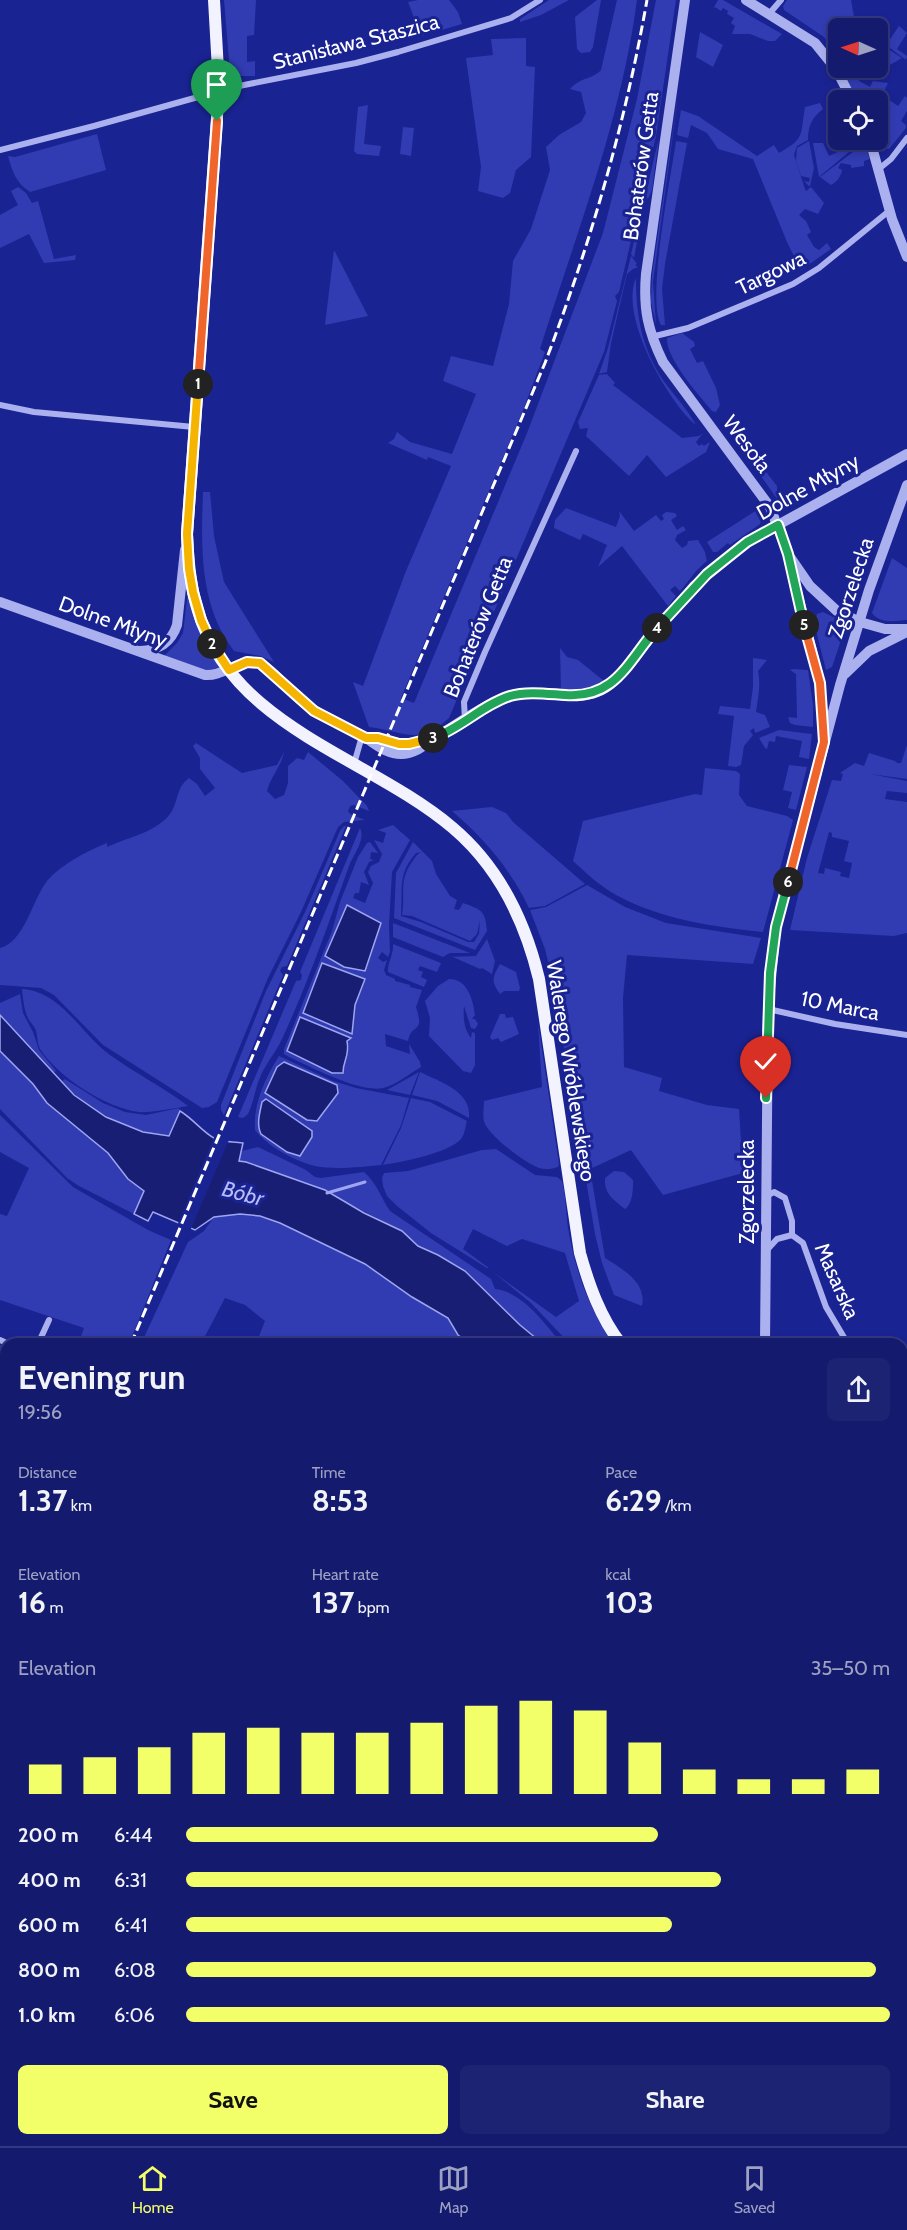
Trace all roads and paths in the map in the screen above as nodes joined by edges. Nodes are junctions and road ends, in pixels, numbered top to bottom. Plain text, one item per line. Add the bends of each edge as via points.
1 (213, 0) edge
2 (540, 0) edge
3 (685, 0) edge
4 (746, 0) edge
5 (781, 0) edge
6 (769, 14) junction
7 (847, 90) edge
8 (218, 92) junction
9 (907, 138) edge
10 (0, 150) edge
11 (873, 150) edge
12 (879, 168) junction
13 (890, 210) junction
14 (907, 257) edge
15 (651, 337) junction
16 (0, 405) edge
17 (194, 427) junction
18 (576, 451) dead end
19 (907, 454) edge
20 (907, 485) edge
21 (778, 525) junction
22 (187, 534) junction
23 (788, 554) junction
24 (0, 602) edge
25 (860, 622) junction
26 (907, 631) edge
27 (138, 651) junction
28 (229, 670) junction
29 (842, 677) junction
30 (465, 720) junction
31 (364, 737) junction
32 (824, 742) junction
33 (354, 764) junction
34 (768, 1009) junction
35 (907, 1035) edge
36 (767, 1196) junction
37 (792, 1235) junction
38 (766, 1251) junction
39 (49, 1320) dead end
40 (41, 1338) edge
41 (617, 1338) edge
42 (765, 1338) edge
43 (844, 1338) edge

1 - 8 main road, Walerego Wróblewskiego
2 - 8 street, Stanisława Staszica via 511,18 398,52
3 - 15 street, Bohaterów Getta via 646,274 644,302
4 - 6 street
5 - 6 street
6 - 7 street via 815,43
8 - 10 street, Stanisława Staszica
8 - 17 main road, Walerego Wróblewskiego
9 - 12 street
11 - 12 street
12 - 13 street
13 - 14 street
13 - 15 street, Targowa via 819,268 793,284 688,328
15 - 21 street, Wesoła via 663,362 768,505
16 - 17 street via 34,412
17 - 22 main road, Walerego Wróblewskiego
18 - 30 street, Bohaterów Getta via 464,702
19 - 21 street, Dolne Młyny
20 - 25 street, Zgorzelecka
21 - 23 street, Wesoła
21 - 30 street, Dolne Młyny via 747,542 707,574 614,681 599,692 573,696 519,694 499,700
22 - 27 street via 173,636 158,648
22 - 28 main road, Walerego Wróblewskiego via 189,569 198,610
23 - 25 street, Wesoła via 824,601
23 - 32 street via 820,683
24 - 27 street, Dolne Młyny
25 - 26 street, Wesoła via 874,628
25 - 29 street, Zgorzelecka
26 - 29 street via 869,651
27 - 28 street, Dolne Młyny via 205,675
28 - 31 street, Dolne Młyny via 247,662 260,663 310,708
28 - 33 main road, Walerego Wróblewskiego via 274,715
29 - 32 street, Zgorzelecka
30 - 31 street, Dolne Młyny via 418,743 399,744
31 - 33 street
32 - 34 street, Zgorzelecka via 776,927
33 - 41 main road, Walerego Wróblewskiego via 415,800 454,829 492,870 520,918 532,949 543,999 580,1252 600,1311
34 - 35 street, 10 Marca
34 - 36 street, Zgorzelecka
36 - 37 street, Masarska via 774,1192 785,1198
36 - 38 street, Zgorzelecka
37 - 38 street, Masarska via 777,1239
37 - 43 street, Masarska via 803,1244 826,1307
38 - 42 street, Zgorzelecka
39 - 40 street

